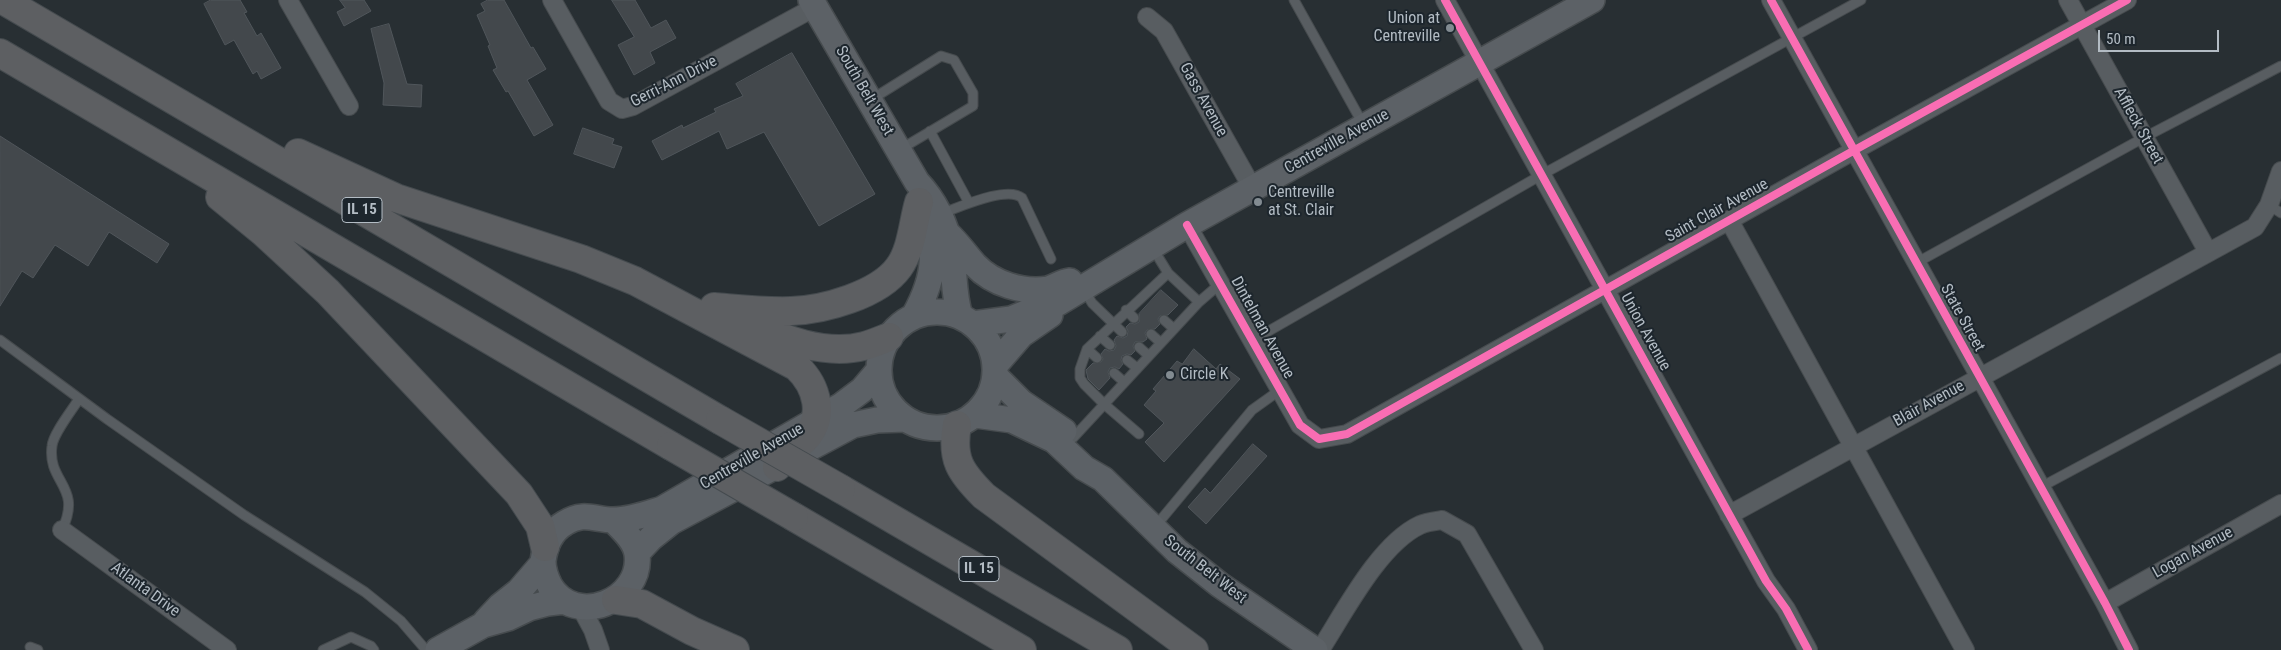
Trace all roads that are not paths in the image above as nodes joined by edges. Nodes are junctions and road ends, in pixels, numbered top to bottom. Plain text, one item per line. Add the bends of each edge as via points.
1 (3, 0) edge
2 (288, 0) edge
3 (552, 0) edge
4 (1294, 0) edge
5 (1445, 0) edge
6 (1592, 0) edge
7 (1771, 0) edge
8 (1861, 0) edge
9 (2068, 0) edge
10 (2127, 0) edge
11 (813, 4) edge
12 (1147, 17) dead end
13 (2081, 25) junction
14 (1791, 38) junction
15 (0, 53) edge
16 (1480, 62) junction
17 (2281, 66) edge
18 (869, 100) junction
19 (349, 106) dead end
20 (191, 110) junction
21 (1364, 126) junction
22 (930, 132) junction
23 (2145, 137) junction
24 (898, 150) junction
25 (1853, 151) junction
26 (198, 168) junction
27 (2281, 171) edge
28 (1542, 174) junction
29 (1253, 189) junction
30 (970, 203) junction
31 (2275, 209) edge
32 (929, 210) junction
33 (1729, 220) junction
34 (1187, 225) junction
35 (1152, 246) junction
36 (2208, 252) junction
37 (1051, 259) dead end
38 (1916, 263) junction
39 (1168, 273) junction
40 (635, 281) junction
41 (1221, 283) junction
42 (1090, 284) junction
43 (1606, 289) junction
44 (1199, 302) junction
45 (1058, 303) junction
46 (714, 307) junction
47 (1126, 310) junction
48 (914, 316) junction
49 (1134, 318) dead end
50 (966, 320) junction
51 (1164, 320) dead end
52 (1113, 322) junction
53 (1174, 329) junction
54 (1122, 332) dead end
55 (1151, 334) dead end
56 (889, 336) junction
57 (1100, 336) junction
58 (0, 340) edge
59 (1254, 340) junction
60 (1161, 343) junction
61 (1110, 345) dead end
62 (1138, 347) dead end
63 (1087, 348) junction
64 (1149, 356) junction
65 (1097, 358) dead end
66 (2281, 358) edge
67 (1127, 360) dead end
68 (1136, 368) junction
69 (879, 370) junction
70 (996, 370) junction
71 (1114, 373) dead end
72 (1980, 376) junction
73 (1124, 382) junction
74 (1280, 390) junction
75 (79, 398) junction
76 (1104, 404) junction
77 (906, 419) junction
78 (966, 420) junction
79 (814, 422) junction
80 (1140, 434) dead end
81 (1073, 438) junction
82 (1319, 439) joint
83 (1854, 445) junction
84 (777, 467) junction
85 (1103, 479) junction
86 (2041, 487) junction
87 (2281, 504) edge
88 (1729, 515) junction
89 (613, 520) junction
90 (1154, 529) junction
91 (62, 530) joint
92 (637, 553) junction
93 (544, 555) junction
94 (591, 603) junction
95 (2105, 603) junction
96 (483, 625) junction
97 (227, 650) edge
98 (323, 650) edge
99 (374, 650) edge
100 (426, 650) edge
101 (438, 650) edge
102 (600, 650) edge
103 (736, 650) edge
104 (1022, 650) edge
105 (1118, 650) edge
106 (1194, 650) edge
107 (1315, 650) edge
108 (1320, 650) edge
109 (1534, 650) edge
110 (1808, 650) edge
111 (1965, 650) edge
112 (2129, 650) edge

1 - 20 highway, IL 15
2 - 19 street
3 - 11 street, Gerri-Ann Drive via 609,101 622,109 633,106
4 - 21 lane
5 - 16 street, Union Avenue
6 - 16 main road, Centreville Avenue
7 - 14 street, State Street
8 - 14 lane
9 - 13 street, Affleck Street
10 - 13 street, Saint Clair Avenue
11 - 18 main road, South Belt West
12 - 29 street, Gass Avenue via 1164,31
13 - 23 street, Affleck Street
13 - 25 street, Saint Clair Avenue
14 - 25 street, State Street
14 - 28 lane
15 - 26 highway
16 - 21 main road, Centreville Avenue
16 - 28 street, Union Avenue
17 - 23 lane
18 - 22 lane via 941,56 954,60 972,93 973,106
18 - 24 main road, South Belt West
20 - 40 highway via 223,113 309,159 396,198 581,259
20 - 105 highway, IL 15, bridge
21 - 29 main road, Centreville Avenue
22 - 24 lane
22 - 30 lane
23 - 36 street, Affleck Street
23 - 38 lane
24 - 32 main road, South Belt West
25 - 33 street, Saint Clair Avenue
25 - 38 street, State Street
26 - 93 highway via 215,193 328,292 519,494 540,526
26 - 104 highway, bridge
27 - 31 street, Blair Avenue
28 - 43 street, Union Avenue
28 - 59 lane
29 - 34 main road, Centreville Avenue
30 - 32 lane
30 - 37 lane via 1017,194 1022,198
31 - 36 street, Blair Avenue via 2255,227
32 - 42 main road via 977,267 999,282 1039,289 1067,281
32 - 46 highway via 899,268 881,284 862,294 792,311
32 - 48 main road, South Belt West via 932,276 927,294
32 - 50 main road, South Belt West via 951,252 954,288
33 - 43 street, Saint Clair Avenue
33 - 83 street
34 - 35 main road, Centreville Avenue
34 - 41 street, Dintelman Avenue
35 - 39 lane
35 - 42 main road, Centreville Avenue
36 - 72 street, Blair Avenue
38 - 72 street, State Street
39 - 44 lane
39 - 47 lane via 1144,301
40 - 46 highway via 675,287
40 - 79 highway via 797,368 813,388 817,407
41 - 44 lane
41 - 59 street, Dintelman Avenue
42 - 45 main road, Centreville Avenue
42 - 52 lane via 1092,303
43 - 82 street, Saint Clair Avenue via 1347,434
43 - 88 street, Union Avenue
44 - 53 lane
45 - 50 main road, Centreville Avenue via 1011,319
45 - 70 main road, Centreville Avenue via 1050,315 1009,347
46 - 56 highway via 760,329 819,348 863,346
47 - 49 lane
47 - 52 lane
48 - 50 main road, South Belt West via 937,312
48 - 56 main road, South Belt West
50 - 70 main road, South Belt West via 990,344
51 - 53 lane
52 - 54 lane
52 - 57 lane
53 - 60 lane
55 - 60 lane
56 - 69 main road, South Belt West
57 - 61 lane
57 - 63 lane
58 - 75 lane
59 - 74 street, Dintelman Avenue
60 - 64 lane
62 - 64 lane
63 - 65 lane
63 - 76 lane via 1080,378
64 - 68 lane
66 - 86 lane
67 - 68 lane
68 - 73 lane
69 - 77 main road, South Belt West via 887,397
69 - 79 main road, Centreville Avenue via 862,390
70 - 78 main road via 988,397
70 - 81 main road, South Belt West via 1022,402
71 - 73 lane
72 - 83 street, Blair Avenue
72 - 86 street, State Street
73 - 76 lane
74 - 82 street, Dintelman Avenue via 1300,425
74 - 90 lane via 1252,410
75 - 91 lane via 52,444 51,460 70,504 69,517
75 - 100 lane via 244,515 365,592 401,621
76 - 80 lane
76 - 81 lane
77 - 78 main road, South Belt West via 929,427
77 - 84 main road, Centreville Avenue via 852,425
78 - 85 main road, South Belt West via 1012,420 1036,430 1054,440 1084,468
78 - 106 highway via 954,447 962,472 971,483 984,496
79 - 84 highway via 805,439 788,452
79 - 89 main road, Centreville Avenue via 662,509
81 - 85 main road, South Belt West via 1093,459
83 - 88 street, Blair Avenue
83 - 111 street
84 - 92 main road, Centreville Avenue via 671,522
85 - 90 main road, South Belt West
86 - 95 street, State Street
87 - 95 street, Logan Avenue
88 - 110 street, Union Avenue
89 - 92 main road via 628,535
89 - 93 main road, Centreville Avenue via 579,517 565,523 553,533
90 - 107 main road, South Belt West via 1220,586
91 - 97 street, Atlanta Drive
92 - 94 main road via 632,581 624,592
93 - 94 main road via 546,578 553,591
93 - 96 main road, Centreville Avenue via 519,591
94 - 96 main road, Centreville Avenue via 542,604
94 - 102 street via 592,630
94 - 103 highway via 642,604
95 - 112 street, State Street
96 - 101 main road, Centreville Avenue
98 - 99 lane via 352,637
108 - 109 street via 1366,578 1394,544 1420,525 1442,520 1467,534

